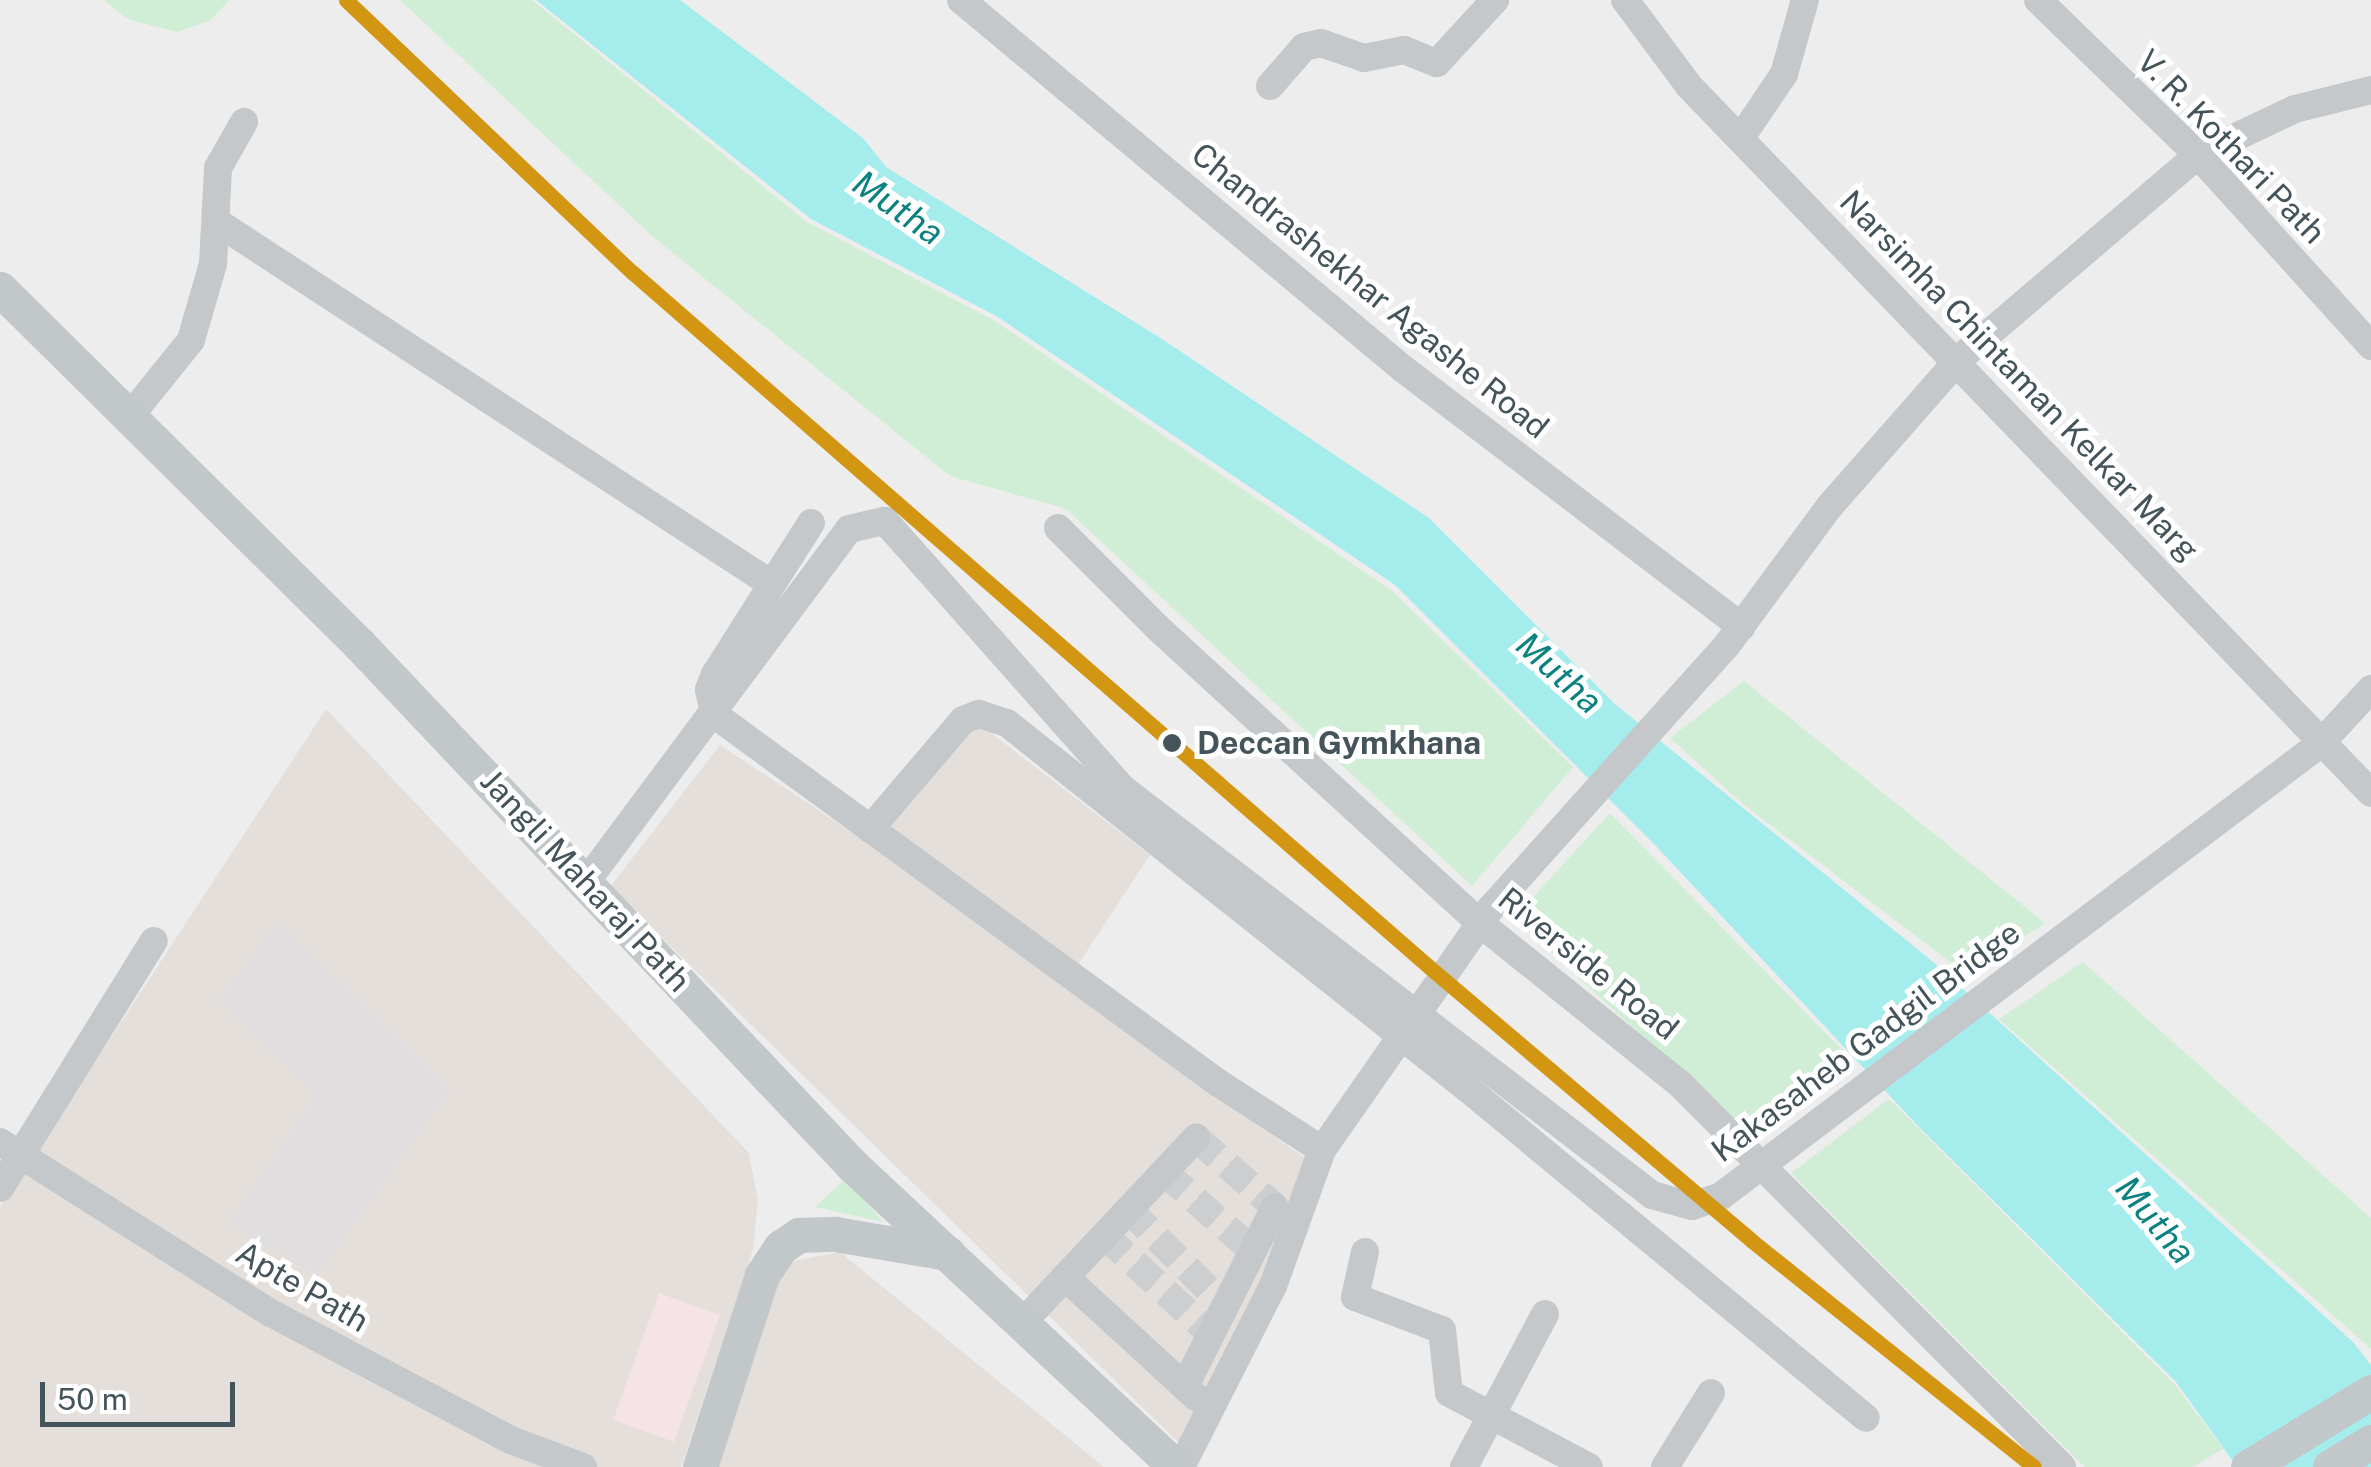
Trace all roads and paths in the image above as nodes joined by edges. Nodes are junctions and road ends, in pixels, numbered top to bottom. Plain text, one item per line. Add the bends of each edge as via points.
1 (960, 0) edge
2 (1626, 0) edge
3 (1805, 0) edge
4 (1485, 4) edge
5 (2046, 4) edge
6 (1270, 86) dead end
7 (2371, 90) edge
8 (244, 122) dead end
9 (1740, 139) junction
10 (2198, 156) junction
11 (217, 222) junction
12 (0, 289) edge
13 (2371, 346) edge
14 (1959, 359) junction
15 (130, 416) junction
16 (812, 523) dead end
17 (1058, 528) dead end
18 (770, 583) junction
19 (1735, 636) junction
20 (2371, 689) edge
21 (722, 705) junction
22 (2320, 744) junction
23 (2371, 793) edge
24 (870, 829) junction
25 (586, 882) junction
26 (1486, 916) junction
27 (154, 941) dead end
28 (1400, 1036) junction
29 (1196, 1138) dead end
30 (11, 1148) edge
31 (1322, 1150) junction
32 (0, 1188) edge
33 (1275, 1207) dead end
34 (1365, 1252) dead end
35 (946, 1253) junction
36 (1065, 1277) junction
37 (1545, 1314) dead end
38 (1022, 1322) junction
39 (1185, 1386) junction
40 (2371, 1392) edge
41 (1711, 1393) dead end
42 (1211, 1411) junction
43 (1491, 1414) junction
44 (1866, 1418) dead end
45 (2371, 1442) edge
46 (583, 1467) edge
47 (700, 1467) edge
48 (1178, 1467) edge
49 (1464, 1467) edge
50 (1589, 1467) edge
51 (1665, 1467) edge
52 (2062, 1467) edge
53 (2248, 1467) edge
54 (2330, 1467) edge

1 - 19 street, Chandrashekhar Agashe Road
2 - 9 street, Narsimha Chintaman Kelkar Marg via 1690,86
3 - 9 street via 1784,74
4 - 6 street via 1437,63 1404,50 1364,58 1321,42 1304,47
5 - 10 street, V. R. Kothari Path
7 - 10 street via 2295,109
8 - 11 street via 218,168 212,196
9 - 14 street, Narsimha Chintaman Kelkar Marg
10 - 13 street, V. R. Kothari Path
10 - 14 street
11 - 15 street via 213,264 191,340
11 - 18 street
12 - 15 main road, Jangli Maharaj Path
14 - 19 street via 1829,507
14 - 22 street, Narsimha Chintaman Kelkar Marg
15 - 25 main road, Jangli Maharaj Path
16 - 18 street
17 - 26 street, Riverside Road via 1159,629
18 - 21 street via 715,674 709,690
19 - 26 street
20 - 22 street
21 - 22 street, Kakasaheb Gadgil Bridge via 848,529 885,521 1122,788 1652,1195 1692,1206 1721,1196
21 - 24 street
21 - 25 street
22 - 23 street, Narsimha Chintaman Kelkar Marg
24 - 28 street via 964,720 991,716
24 - 31 street via 1130,1036
25 - 35 main road, Jangli Maharaj Path via 852,1165
26 - 28 street
26 - 52 street, Riverside Road via 1680,1084
27 - 30 street
28 - 31 street
28 - 44 street
29 - 36 street
30 - 32 street
30 - 46 street, Apte Path via 271,1314 511,1440
31 - 42 street via 1273,1286
33 - 39 street
34 - 43 street via 1355,1297 1442,1330 1448,1337 1445,1386 1459,1401
35 - 38 main road, Jangli Maharaj Path
35 - 47 main road via 835,1234 799,1235 782,1246 762,1275
36 - 38 street
36 - 39 street
37 - 43 street
38 - 48 main road, Jangli Maharaj Path
39 - 42 street
40 - 53 main road
41 - 51 street
42 - 48 street
43 - 49 street
43 - 50 street
45 - 54 main road

